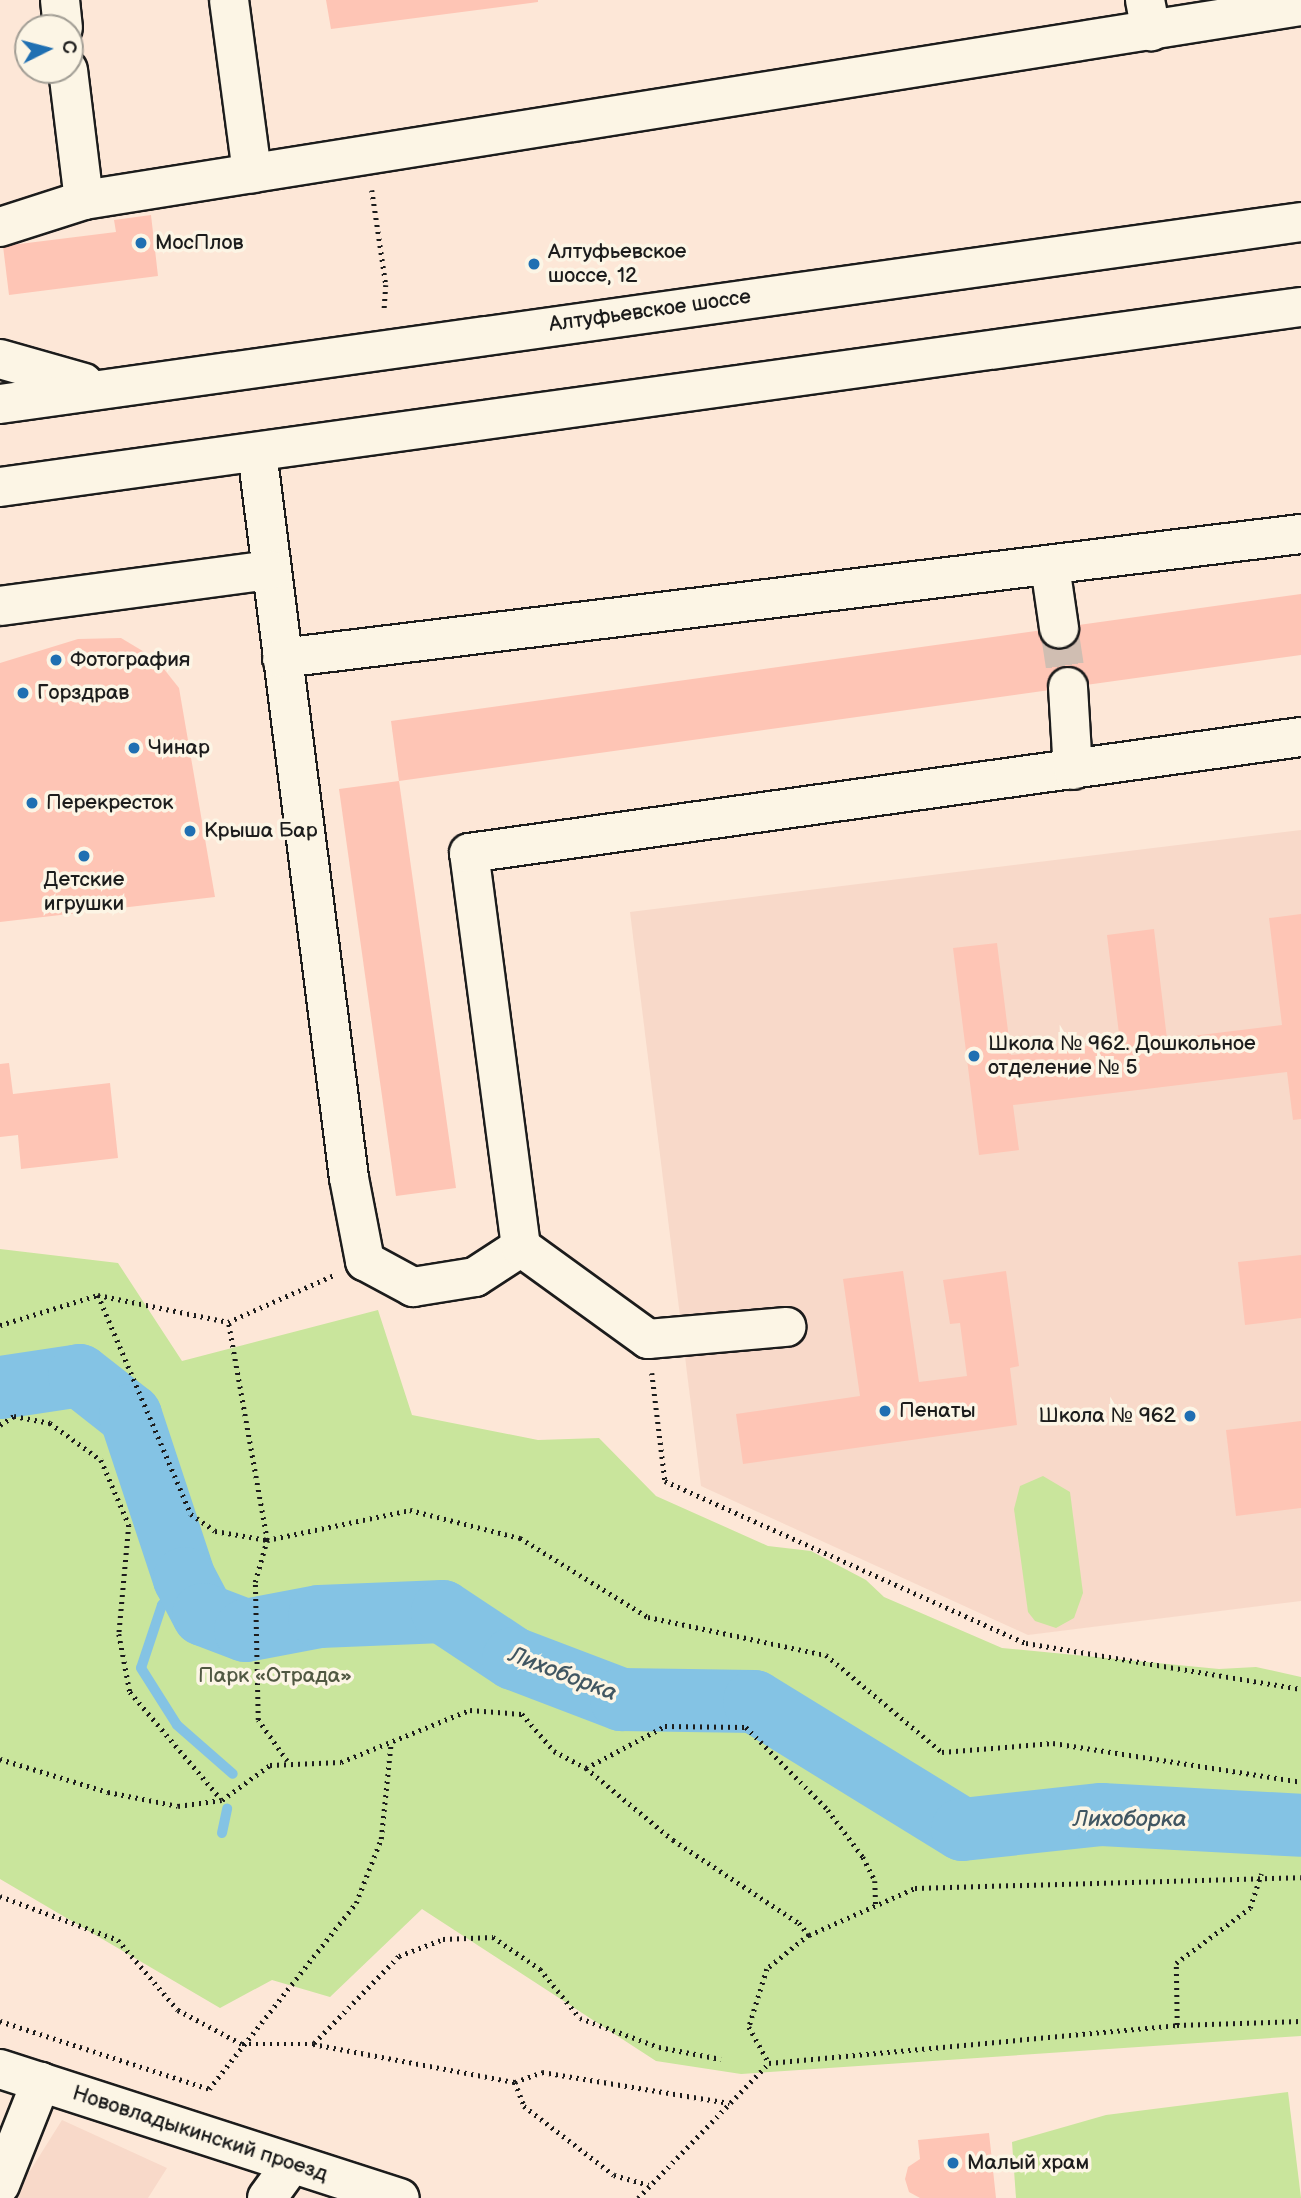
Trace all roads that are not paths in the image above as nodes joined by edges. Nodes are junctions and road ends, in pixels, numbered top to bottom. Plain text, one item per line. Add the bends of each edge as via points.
1 (229, 0) edge
2 (1301, 6) edge
3 (1148, 16) edge
4 (70, 84) edge
5 (252, 173) junction
6 (84, 200) junction
7 (1301, 222) edge
8 (0, 227) edge
9 (1301, 307) edge
10 (0, 359) edge
11 (104, 388) junction
12 (0, 404) edge
13 (257, 452) junction
14 (0, 487) edge
15 (1301, 534) edge
16 (1050, 566) junction
17 (270, 570) junction
18 (0, 606) edge
19 (1059, 628) tunnel mouth
20 (282, 658) junction
21 (1068, 687) tunnel mouth
22 (1301, 737) edge
23 (1073, 770) junction
24 (521, 1247) junction
25 (786, 1326) dead end
26 (0, 2069) edge
27 (41, 2082) junction
28 (290, 2166) junction
29 (0, 2185) edge
30 (267, 2198) edge
31 (400, 2198) edge

1 - 5 main road
2 - 3 main road
3 - 5 main road
4 - 6 main road
5 - 6 main road
6 - 8 main road
7 - 11 main road, Алтуфьевское шоссе
9 - 13 main road
10 - 11 main road
11 - 12 main road, Алтуфьевское шоссе
13 - 14 main road
13 - 17 main road
15 - 16 main road
16 - 19 main road
16 - 20 main road
17 - 18 main road
17 - 20 main road
20 - 24 main road via 365,1261 413,1287 475,1277
21 - 23 main road
22 - 23 main road
23 - 24 main road via 469,853
24 - 25 main road via 648,1339
26 - 27 main road, Нововладыкинский проезд
27 - 28 main road, Нововладыкинский проезд
27 - 29 main road
28 - 30 main road
28 - 31 main road, Нововладыкинский проезд

